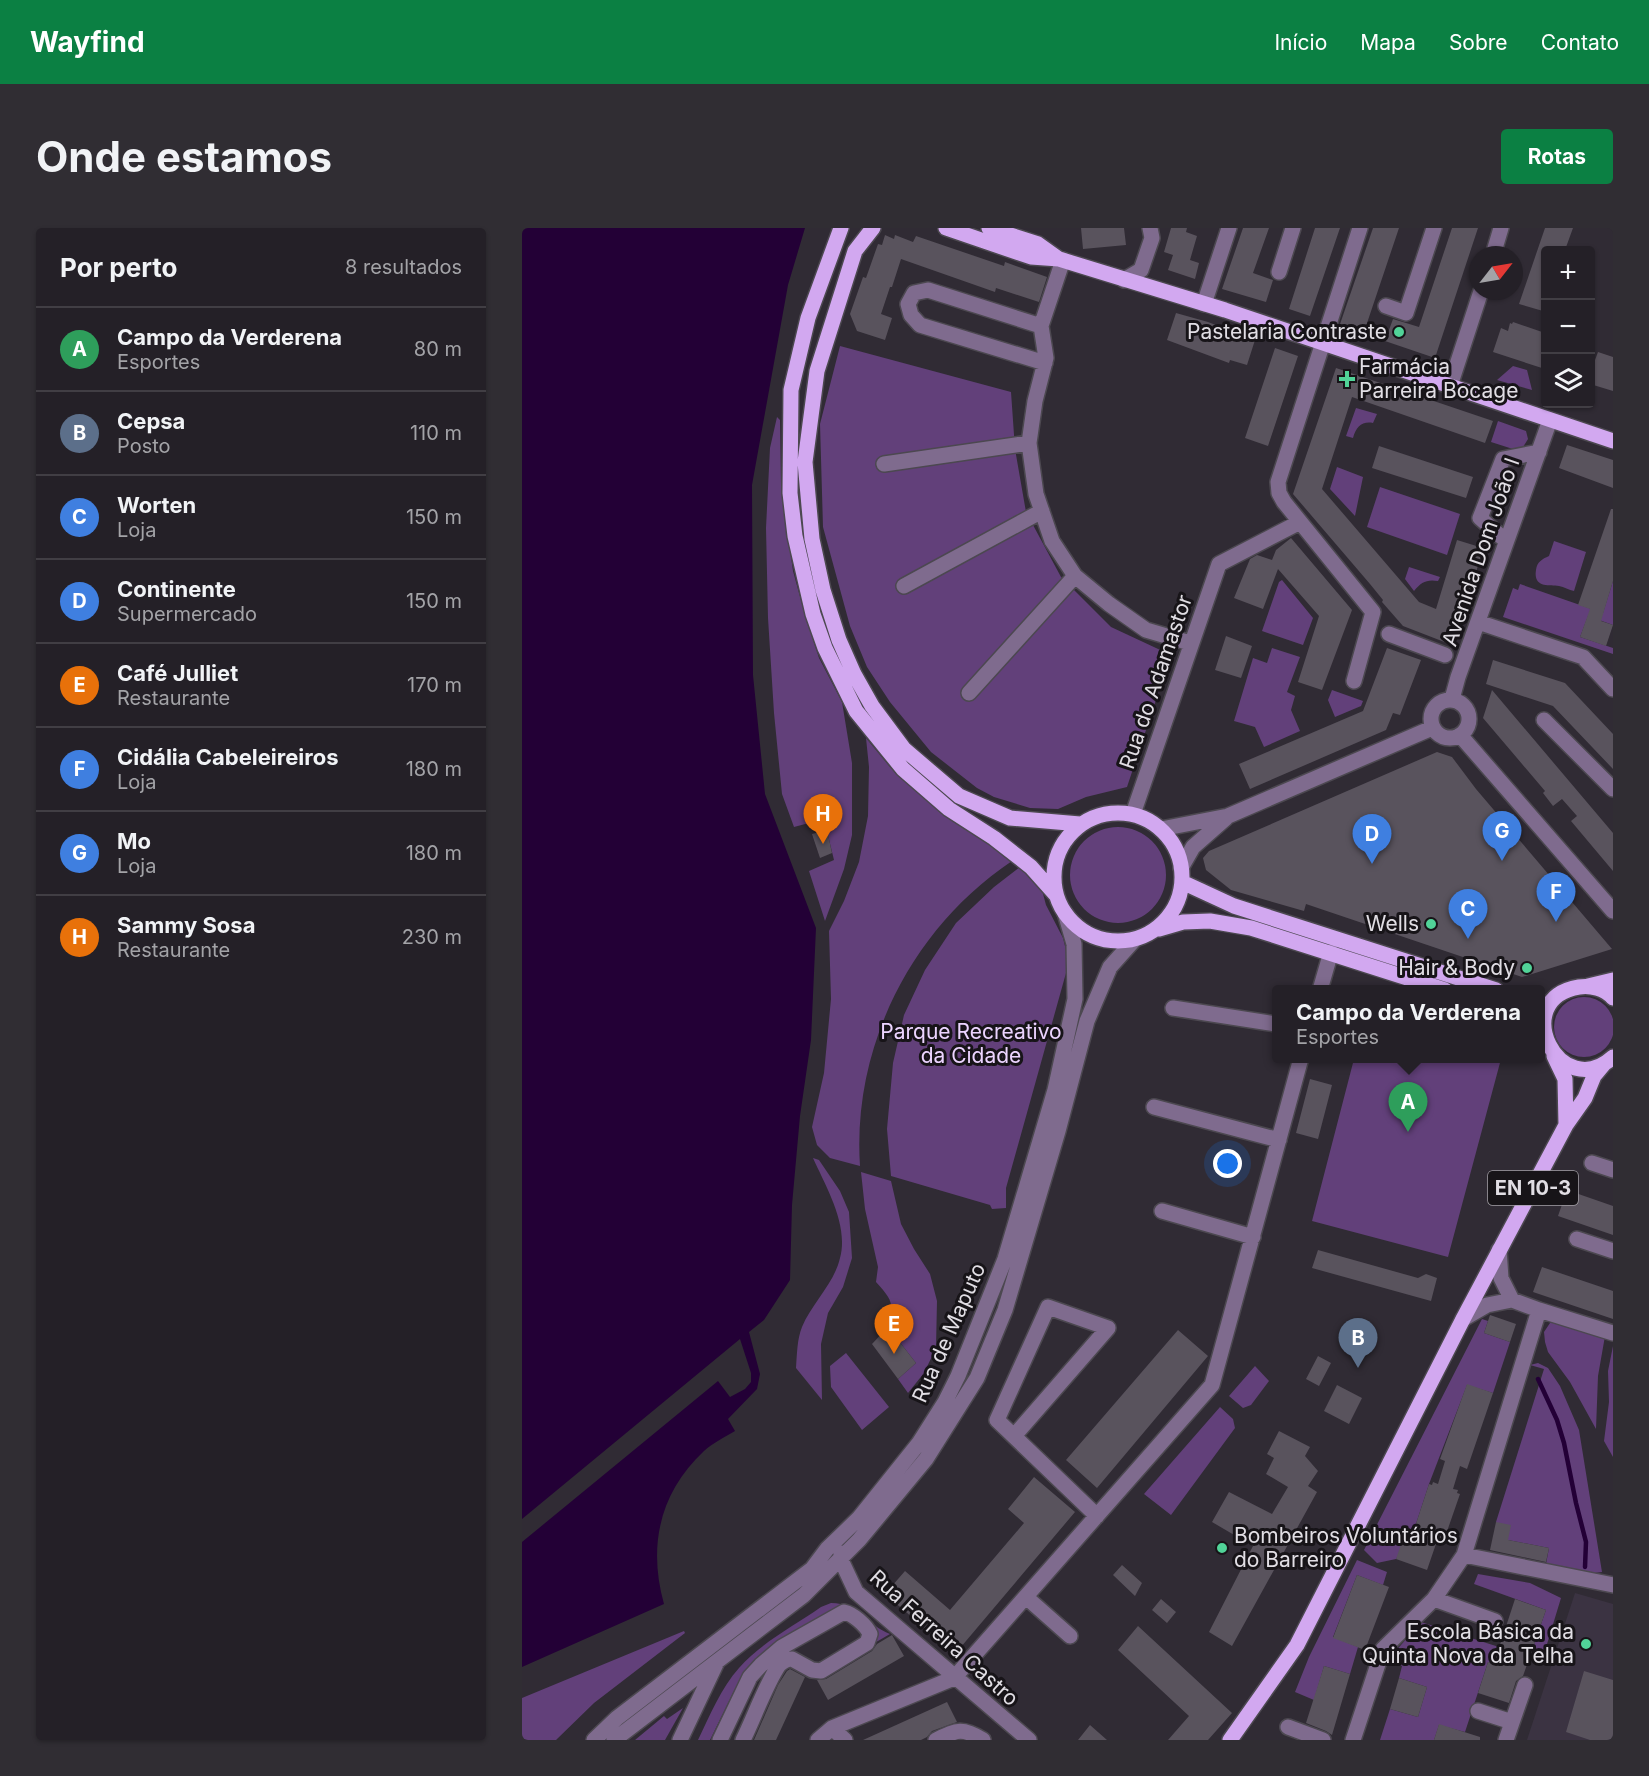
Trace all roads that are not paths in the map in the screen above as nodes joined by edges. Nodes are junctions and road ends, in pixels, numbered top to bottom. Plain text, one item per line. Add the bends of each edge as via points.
1 (841, 228) edge
2 (873, 228) edge
3 (945, 228) edge
4 (1229, 228) edge
5 (1293, 228) edge
6 (1360, 228) edge
7 (1434, 228) edge
8 (1502, 228) edge
9 (995, 229) edge
10 (1151, 233) edge
11 (1496, 246) edge
12 (1061, 259) junction
13 (1279, 272) dead end
14 (1124, 280) junction
15 (1478, 300) edge
16 (1204, 304) junction
17 (1386, 306) dead end
18 (1041, 326) junction
19 (1323, 343) junction
20 (1045, 363) junction
21 (1450, 386) junction
22 (1550, 420) junction
23 (1613, 441) edge
24 (1029, 443) junction
25 (1539, 452) junction
26 (884, 464) dead end
27 (1042, 511) junction
28 (1300, 522) junction
29 (1506, 541) junction
30 (1075, 576) junction
31 (904, 586) dead end
32 (1478, 622) junction
33 (1389, 634) dead end
34 (1190, 643) junction
35 (1445, 655) dead end
36 (1354, 681) dead end
37 (1613, 689) edge
38 (969, 693) dead end
39 (1452, 699) junction
40 (1544, 720) dead end
41 (1432, 728) junction
42 (1460, 735) junction
43 (1613, 789) edge
44 (1133, 814) junction
45 (1228, 816) junction
46 (1080, 824) junction
47 (1161, 829) junction
48 (1181, 875) junction
49 (1056, 895) junction
50 (1613, 911) edge
51 (1065, 913) junction
52 (1153, 930) junction
53 (1135, 939) junction
54 (1331, 952) junction
55 (1613, 980) edge
56 (1321, 985) edge
57 (1430, 985) edge
58 (1480, 985) edge
59 (1582, 986) junction
60 (1559, 995) junction
61 (1545, 996) edge
62 (1613, 998) edge
63 (1173, 1008) dead end
64 (1545, 1020) edge
65 (1272, 1023) edge
66 (1545, 1040) edge
67 (1610, 1060) edge
68 (1300, 1063) edge
69 (1154, 1107) dead end
70 (1566, 1125) junction
71 (1279, 1140) junction
72 (1592, 1163) dead end
73 (1613, 1170) edge
74 (1161, 1211) dead end
75 (1252, 1237) junction
76 (1577, 1239) dead end
77 (1499, 1250) junction
78 (1613, 1251) edge
79 (1512, 1300) junction
80 (1539, 1310) junction
81 (1463, 1318) junction
82 (1613, 1333) edge
83 (1014, 1436) junction
84 (1097, 1516) junction
85 (859, 1518) junction
86 (1464, 1555) junction
87 (841, 1560) junction
88 (1613, 1585) edge
89 (1026, 1597) junction
90 (1434, 1599) junction
91 (1495, 1621) dead end
92 (1070, 1636) dead end
93 (717, 1661) junction
94 (954, 1678) junction
95 (1525, 1685) dead end
96 (1478, 1711) dead end
97 (1512, 1722) junction
98 (1288, 1727) dead end
99 (832, 1728) junction
100 (594, 1740) edge
101 (614, 1740) edge
102 (680, 1740) edge
103 (720, 1740) edge
104 (743, 1740) edge
105 (818, 1740) edge
106 (845, 1740) edge
107 (936, 1740) edge
108 (983, 1740) edge
109 (1029, 1740) edge
110 (1230, 1740) edge
111 (1323, 1740) edge
112 (1353, 1740) edge
113 (1506, 1740) edge

1 - 49 main road via 808,318 791,390 790,493 797,547 813,614 856,711 903,769 949,809 1031,867
2 - 46 main road via 855,251 817,371 805,462 812,539 839,640 872,706 904,749 959,796 1010,818
3 - 12 main road via 1031,257
4 - 16 street
5 - 13 street
6 - 19 street
7 - 17 street via 1406,313
8 - 11 street
9 - 12 main road via 1038,244
10 - 14 street via 1141,270
12 - 14 main road
12 - 18 street
14 - 16 main road
15 - 21 street
16 - 19 main road
18 - 20 street
18 - 20 street via 928,290 914,293 908,304 910,315 920,325
19 - 21 main road
19 - 28 street via 1278,482 1279,493
20 - 24 street
21 - 22 main road
22 - 23 main road
22 - 25 street, Avenida Dom João I
24 - 26 street
24 - 27 street
25 - 29 street, Avenida Dom João I
25 - 29 street via 1503,459 1480,518
27 - 30 street via 1052,541
27 - 31 street
28 - 34 street, Rua do Adamastor via 1219,564
28 - 36 street via 1373,612
29 - 32 street, Avenida Dom João I
30 - 34 street via 1146,630
30 - 38 street
32 - 37 street via 1583,657
32 - 39 street, Avenida Dom João I
33 - 35 street
34 - 44 street, Rua do Adamastor
39 - 41 street via 1433,709
39 - 42 street via 1461,702 1469,714 1467,728
40 - 43 street
41 - 42 street via 1444,737
41 - 45 street
42 - 50 street
44 - 46 main road via 1114,812
44 - 47 main road
45 - 47 street
45 - 48 street via 1193,847
46 - 49 main road via 1060,849 1054,871
47 - 48 main road via 1178,854
48 - 52 main road via 1177,901 1167,918
48 - 58 main road via 1234,906
49 - 51 main road
51 - 53 main road via 1078,928 1096,937
51 - 85 street, Rua de Maputo via 1074,944 1075,999 1055,1090 1005,1259 945,1402 919,1443
52 - 53 main road
52 - 54 main road via 1183,922 1216,921
53 - 87 street, Rua de Maputo via 1110,967 1087,1021 1005,1310 976,1378 926,1459
54 - 56 street
54 - 57 main road
55 - 59 main road
59 - 60 main road
59 - 62 main road via 1596,988
60 - 61 main road
60 - 64 main road
63 - 65 street
66 - 67 main road via 1560,1060 1570,1066 1593,1068
66 - 70 main road, EN 10-3 via 1565,1079
67 - 70 main road, EN 10-3 via 1594,1077
68 - 71 street
69 - 71 street
70 - 77 main road, EN 10-3
71 - 75 street
72 - 73 street
74 - 75 street
75 - 84 street via 1212,1385
76 - 78 street
77 - 79 street via 1501,1278
77 - 81 main road, EN 10-3
79 - 80 street
79 - 81 street via 1487,1305
80 - 82 street
80 - 86 street
81 - 110 main road, EN 10-3 via 1297,1645
83 - 83 street via 998,1420 1048,1307 1108,1328
83 - 84 street
84 - 89 street
85 - 87 street via 841,1544
85 - 100 street, Rua de Maputo via 812,1569 617,1718
86 - 88 street
86 - 90 street
87 - 93 street, Rua de Maputo
87 - 94 street, Rua Ferreira Castro via 856,1592
89 - 92 street
89 - 94 street
90 - 91 street
90 - 112 street via 1383,1648
93 - 101 street, Rua de Maputo
93 - 102 street
94 - 99 street
94 - 109 street, Rua Ferreira Castro
95 - 97 street
96 - 97 street
97 - 113 street
98 - 111 street
99 - 105 street
99 - 106 street
103 - 104 street via 750,1677 773,1654 844,1612 868,1629 867,1643 821,1671 792,1659 779,1665
107 - 108 street via 960,1730

